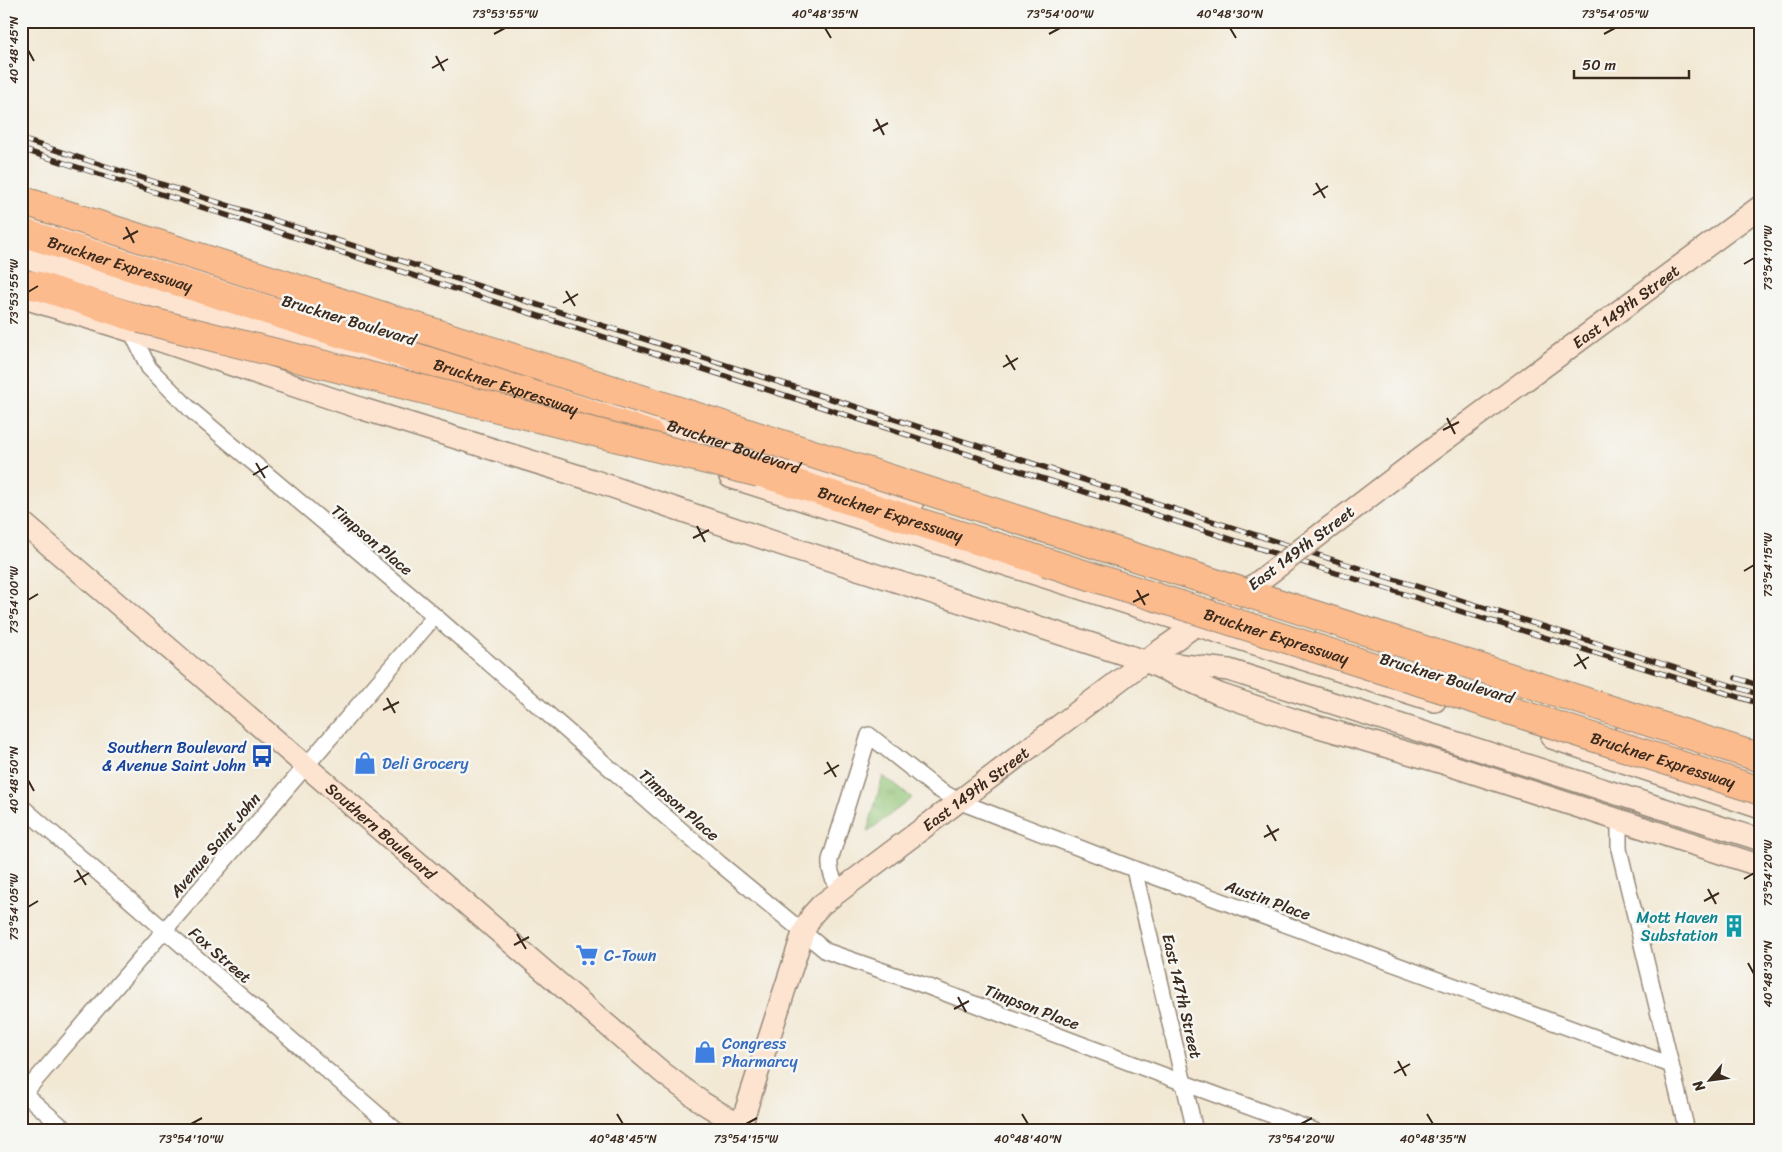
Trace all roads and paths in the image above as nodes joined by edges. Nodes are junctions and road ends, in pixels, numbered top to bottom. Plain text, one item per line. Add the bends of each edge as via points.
1 (21, 200) edge
2 (1761, 206) edge
3 (21, 216) edge
4 (21, 232) edge
5 (21, 256) edge
6 (21, 284) edge
7 (21, 297) edge
8 (135, 325) junction
9 (759, 473) junction
10 (21, 521) edge
11 (1221, 607) junction
12 (435, 616) junction
13 (1196, 625) junction
14 (1145, 661) junction
15 (1704, 758) junction
16 (1761, 758) edge
17 (306, 766) junction
18 (1761, 776) edge
19 (1761, 793) edge
20 (958, 801) junction
21 (21, 806) edge
22 (1761, 808) edge
23 (1619, 821) junction
24 (1761, 840) edge
25 (1761, 866) edge
26 (1134, 869) junction
27 (841, 890) junction
28 (165, 930) junction
29 (803, 933) junction
30 (1671, 1065) junction
31 (1184, 1083) junction
32 (22, 1094) edge
33 (743, 1130) edge
34 (67, 1131) edge
35 (397, 1131) edge
36 (1196, 1131) edge
37 (1315, 1131) edge
38 (1687, 1131) edge

1 - 16 highway, Bruckner Expressway, bridge
2 - 11 main road, East 149th Street, bridge
3 - 11 main road, Bruckner Boulevard via 491,364 1017,542
4 - 9 highway, Bruckner Expressway, bridge via 530,393
5 - 13 main road, Bruckner Boulevard via 320,346
6 - 8 highway via 39,286
7 - 8 main road
8 - 9 highway, bridge
8 - 12 street, Timpson Place via 148,368 192,411
8 - 14 main road via 364,409
9 - 19 highway, Bruckner Expressway, bridge
10 - 17 main road, Southern Boulevard
11 - 13 main road, East 149th Street
11 - 15 main road, Bruckner Boulevard
12 - 17 street, Avenue Saint John
12 - 29 street, Timpson Place
13 - 14 main road, East 149th Street
13 - 22 main road, Bruckner Boulevard
14 - 20 main road, East 149th Street
14 - 23 main road via 1219,694
14 - 24 main road via 1229,670
15 - 18 main road, Bruckner Boulevard
15 - 19 main road
17 - 28 street, Avenue Saint John
17 - 33 main road, Southern Boulevard via 663,1073
20 - 26 street, Austin Place
20 - 27 main road, East 149th Street
20 - 27 street, Austin Place via 936,788 869,735 830,860 831,876
21 - 28 street, Fox Street
23 - 25 main road
23 - 30 street via 1620,849
26 - 30 street, Austin Place
26 - 31 street, East 147th Street
27 - 29 main road, East 149th Street via 812,915
28 - 32 street, Avenue Saint John
28 - 35 street, Fox Street
29 - 31 street, Timpson Place via 826,952 929,986
29 - 33 main road, East 149th Street
30 - 38 street
31 - 36 street, East 147th Street
31 - 37 street, Timpson Place
32 - 34 street

